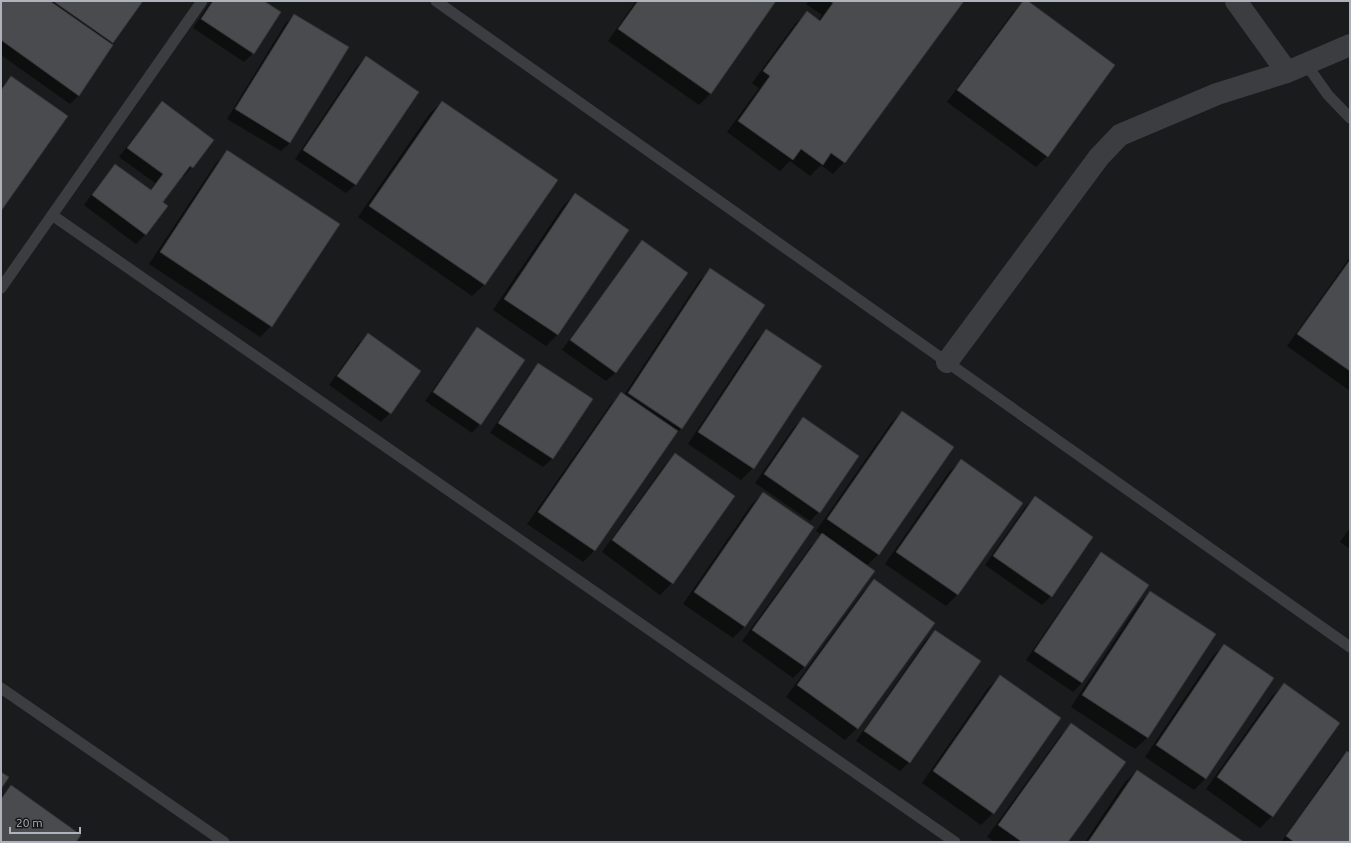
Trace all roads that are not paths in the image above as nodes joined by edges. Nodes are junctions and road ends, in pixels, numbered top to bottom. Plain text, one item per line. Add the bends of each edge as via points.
1 (202, 1) edge
2 (436, 1) edge
3 (1236, 1) edge
4 (1350, 45) edge
5 (1297, 68) junction
6 (1350, 118) edge
7 (52, 215) junction
8 (1, 288) edge
9 (947, 362) junction
10 (1350, 647) edge
11 (1, 688) edge
12 (224, 842) edge
13 (955, 842) edge

1 - 7 lane
2 - 9 lane
3 - 5 street
4 - 5 street
5 - 6 lane
5 - 9 street via 1217,94 1120,135 1099,157
7 - 8 lane
7 - 13 lane
9 - 10 lane
11 - 12 lane

